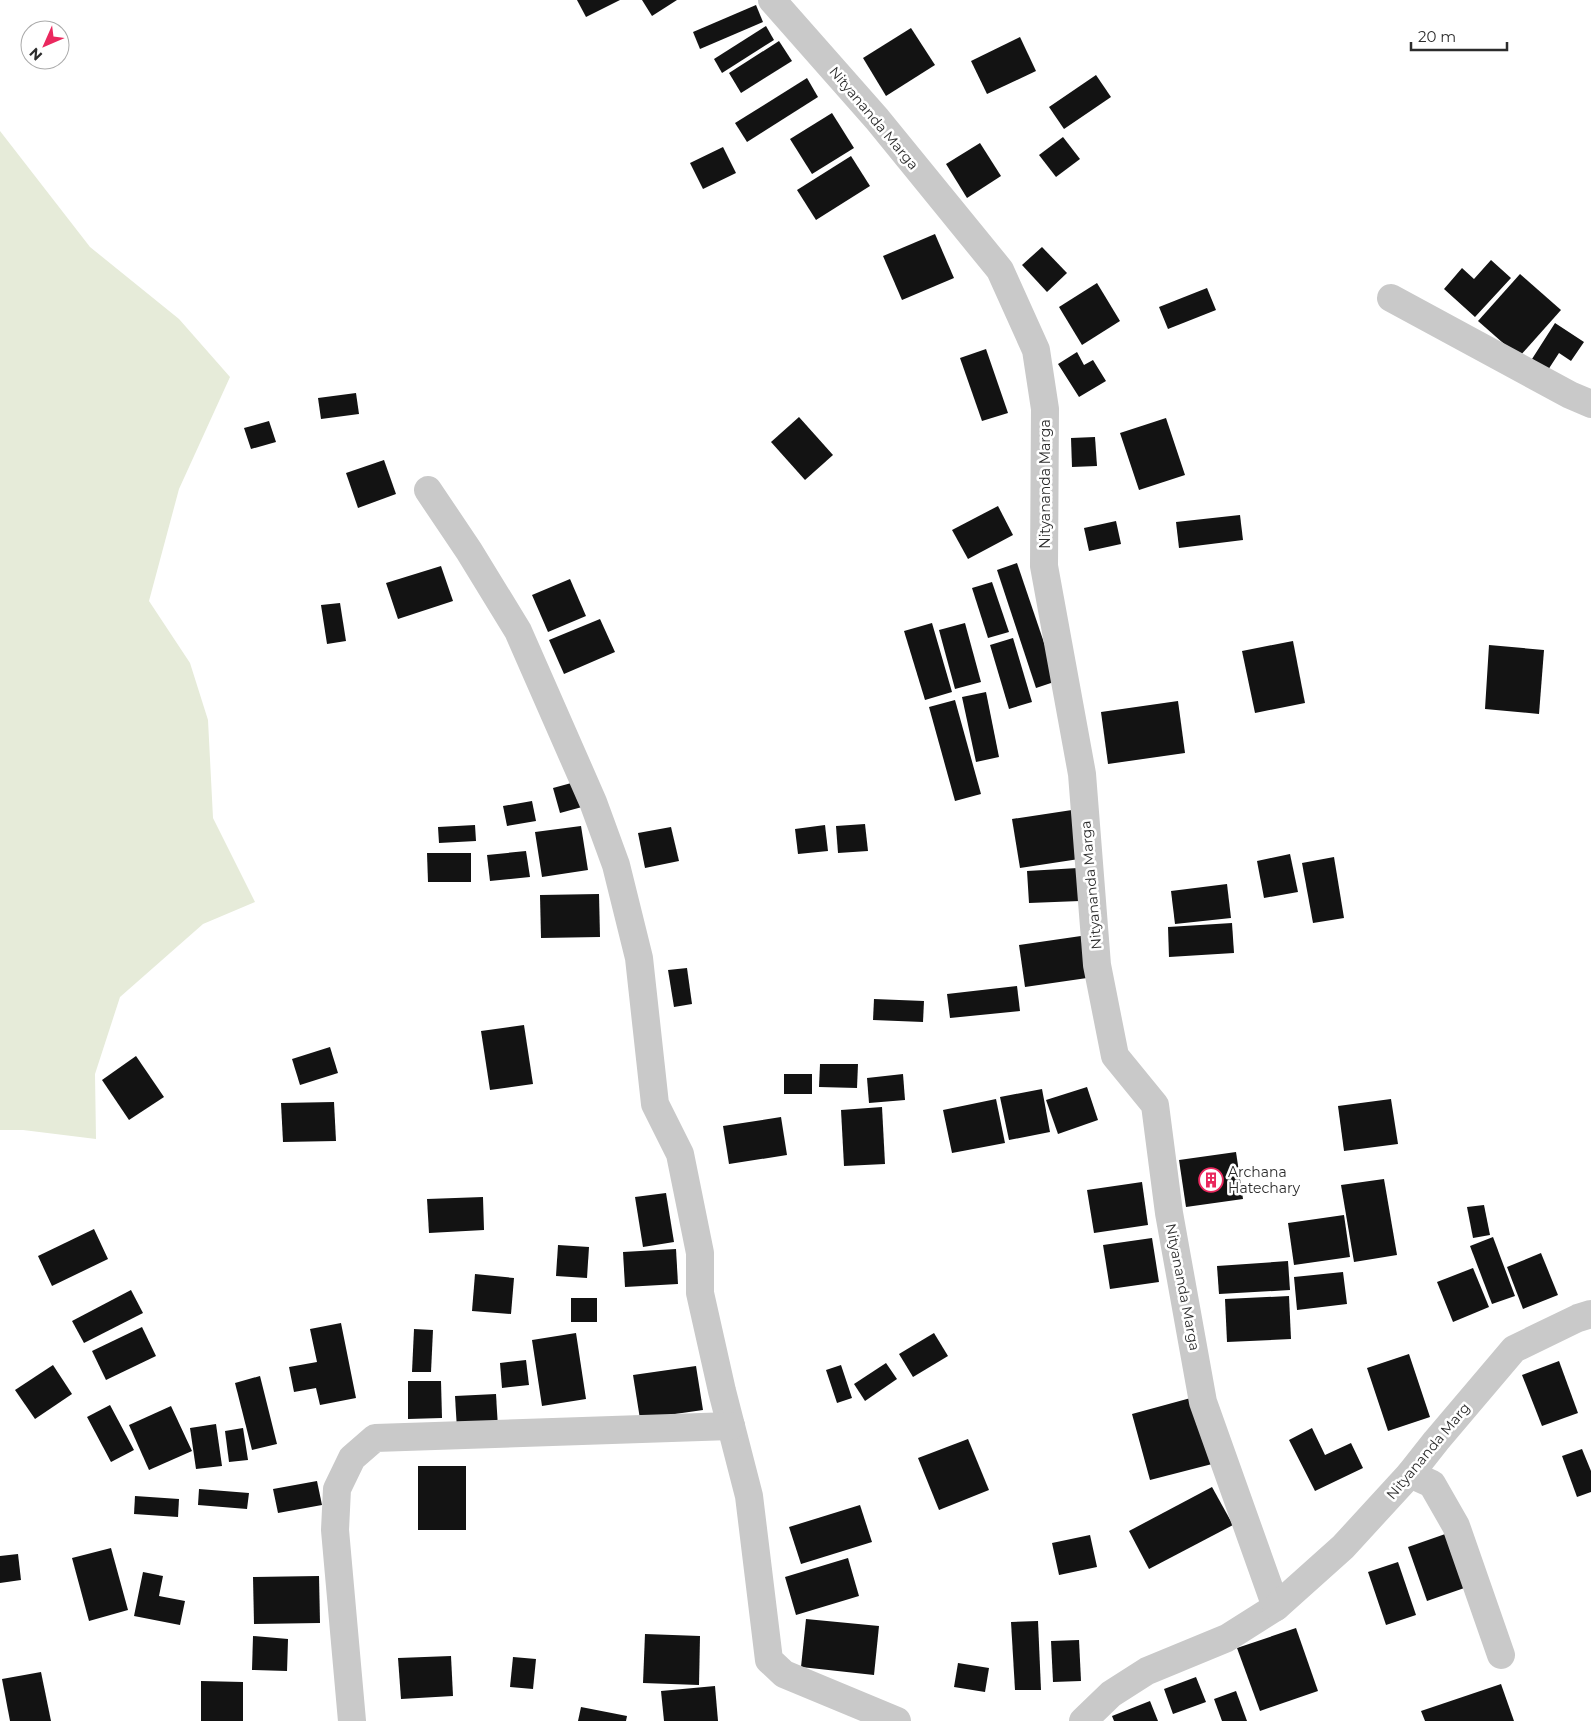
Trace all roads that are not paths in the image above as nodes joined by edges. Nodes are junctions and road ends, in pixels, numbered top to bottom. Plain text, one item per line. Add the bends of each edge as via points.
1 (772, 0) edge
2 (1390, 298) dead end
3 (1591, 404) edge
4 (428, 490) dead end
5 (1591, 1314) edge
6 (730, 1426) junction
7 (1410, 1474) junction
8 (1276, 1607) junction
9 (1501, 1655) dead end
10 (352, 1721) edge
11 (897, 1721) edge
12 (1083, 1721) edge

1 - 8 street, Nityananda Marga via 877,119 1000,270 1036,350 1045,409 1044,566 1082,774 1097,965 1115,1056 1155,1105 1169,1213 1203,1402
2 - 3 street
4 - 6 street via 518,631 593,802 616,865 639,958 655,1104 680,1154 700,1253 700,1293
5 - 7 street, Nityananda Marg via 1514,1349
6 - 10 street via 374,1438 352,1458 337,1489 335,1530
6 - 11 street via 749,1496 769,1660 784,1674
7 - 8 street, Nityananda Marg via 1343,1546
7 - 9 street via 1432,1484 1456,1526
8 - 12 street via 1227,1638 1147,1672 1111,1694

